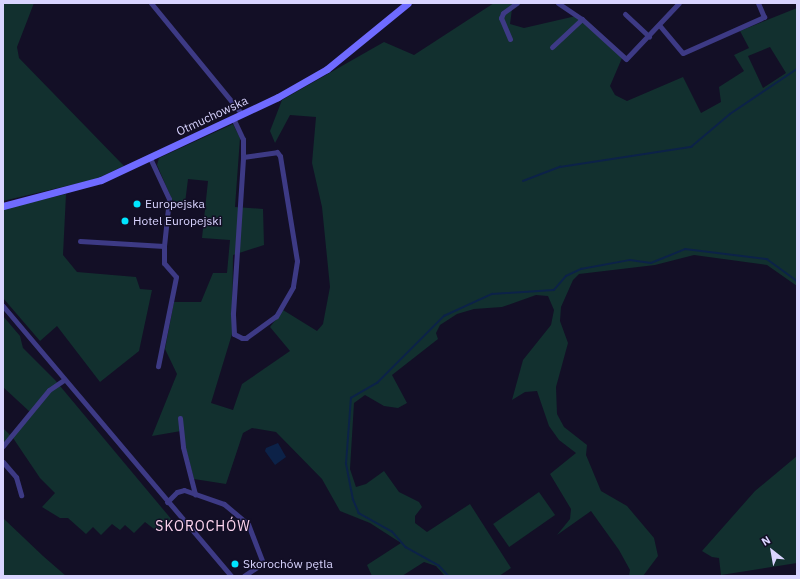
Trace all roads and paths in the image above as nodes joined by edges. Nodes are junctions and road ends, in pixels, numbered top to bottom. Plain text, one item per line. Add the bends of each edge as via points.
1 (151, 3) edge
2 (408, 3) edge
3 (517, 3) edge
4 (558, 3) edge
5 (679, 3) edge
6 (758, 3) edge
7 (625, 14) dead end
8 (582, 19) junction
9 (660, 26) junction
10 (650, 36) junction
11 (510, 39) dead end
12 (552, 47) dead end
13 (242, 114) junction
14 (233, 118) junction
15 (243, 157) junction
16 (150, 158) junction
17 (3, 206) edge
18 (80, 240) dead end
19 (164, 246) junction
20 (3, 306) edge
21 (158, 366) dead end
22 (64, 380) junction
23 (180, 418) dead end
24 (3, 446) edge
25 (3, 462) edge
26 (21, 494) dead end
27 (195, 494) junction
28 (167, 502) junction
29 (231, 576) edge
30 (244, 576) edge

1 - 13 street
2 - 13 main road, Otmuchowska via 319,75
3 - 11 street via 503,13 501,18
4 - 8 street
5 - 9 street
6 - 9 street via 764,17 683,53
7 - 10 street
8 - 10 street via 626,59
8 - 12 street
9 - 10 street
13 - 14 main road, Otmuchowska
14 - 15 street via 243,139
14 - 16 main road, Otmuchowska
15 - 15 street via 233,313 234,334 246,338 276,316 293,287 297,261 278,152
16 - 17 main road, Otmuchowska via 92,184
16 - 19 street via 169,199
18 - 19 street
19 - 21 street via 164,263 176,277
20 - 22 street
22 - 24 street via 48,390
22 - 28 street
23 - 27 street via 183,447
25 - 26 street via 16,477
27 - 28 street via 180,490
27 - 30 street via 224,504 248,524 262,564
28 - 29 street

